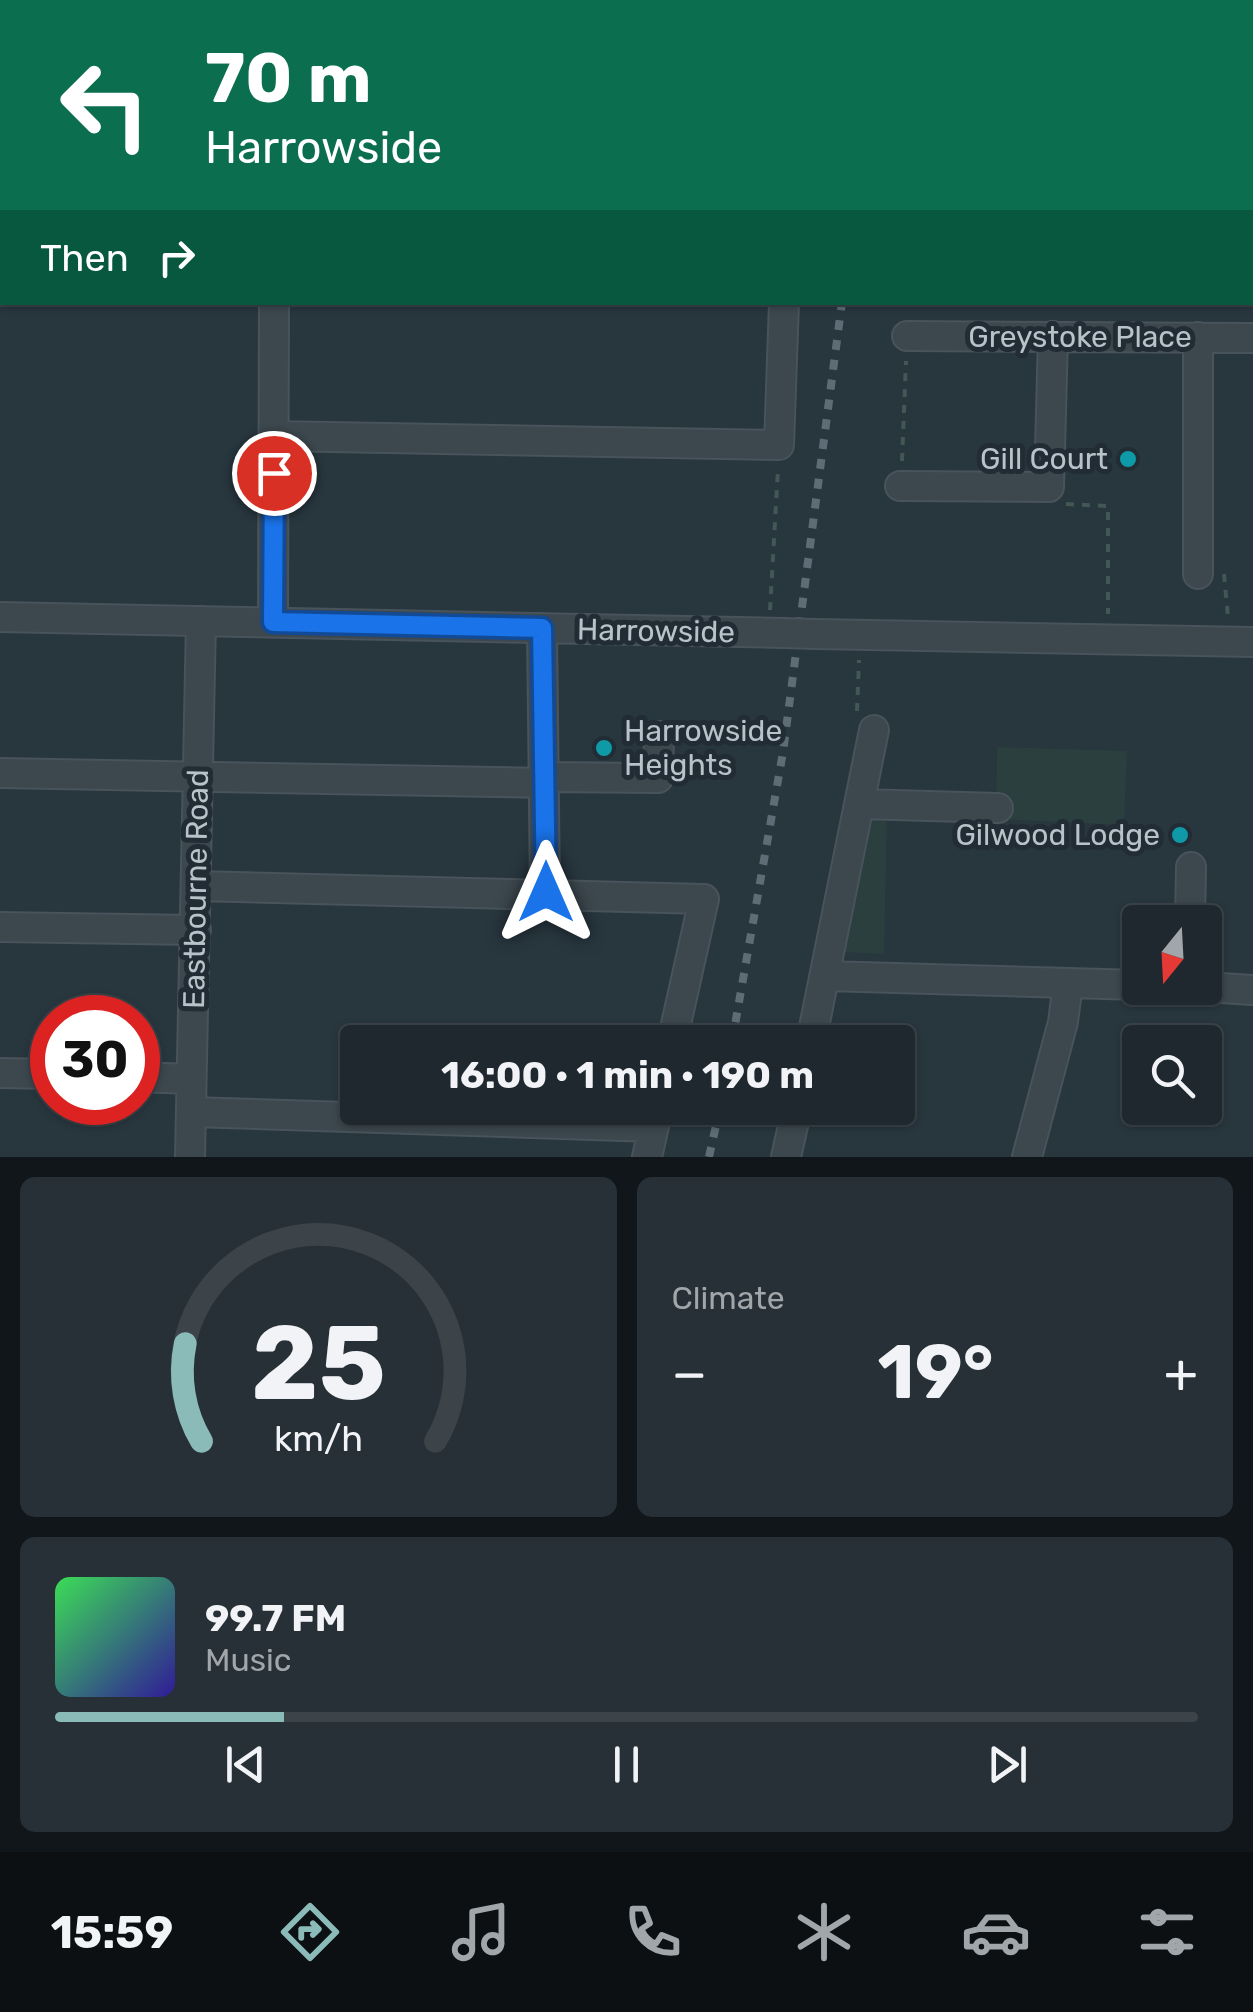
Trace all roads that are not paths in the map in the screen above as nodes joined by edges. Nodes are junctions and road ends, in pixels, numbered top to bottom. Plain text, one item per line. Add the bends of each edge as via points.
1 (274, 305) edge
2 (784, 305) edge
3 (907, 336) road end
4 (1053, 336) junction
5 (1198, 338) junction
6 (1253, 338) edge
7 (274, 436) junction
8 (900, 486) road end
9 (1198, 574) dead end
10 (0, 617) edge
11 (201, 621) junction
12 (273, 622) junction
13 (542, 628) junction
14 (1253, 642) edge
15 (865, 728) road end
16 (659, 736) dead end
17 (0, 773) edge
18 (199, 776) junction
19 (545, 780) junction
20 (860, 804) junction
21 (998, 808) dead end
22 (1191, 868) dead end
23 (197, 886) junction
24 (546, 892) junction
25 (1196, 905) edge
26 (0, 927) edge
27 (196, 930) junction
28 (825, 976) junction
29 (1068, 984) junction
30 (1122, 985) edge
31 (1222, 988) edge
32 (1253, 990) edge
33 (676, 1025) edge
34 (815, 1025) edge
35 (0, 1073) edge
36 (30, 1074) edge
37 (160, 1077) edge
38 (191, 1078) junction
39 (190, 1112) junction
40 (340, 1114) edge
41 (653, 1125) edge
42 (793, 1125) edge
43 (190, 1157) edge
44 (646, 1157) edge
45 (786, 1157) edge
46 (1028, 1157) edge

1 - 7 street
2 - 7 street via 780,445
3 - 4 street, Greystoke Place
4 - 5 street, Greystoke Place
4 - 8 street via 1049,487
5 - 6 street, Greystoke Place
5 - 9 street
7 - 12 street
10 - 11 street, Harrowside
11 - 12 street, Harrowside
11 - 18 street, Eastbourne Road
12 - 13 street, Harrowside
13 - 14 street, Harrowside, bridge via 769,622 860,634
13 - 19 street
15 - 20 street
16 - 19 street via 658,778
17 - 18 street
18 - 19 street
18 - 23 street, Eastbourne Road
19 - 24 street
20 - 21 street
20 - 28 street
22 - 25 street
23 - 24 street
23 - 27 street, Eastbourne Road
24 - 33 street via 704,899
26 - 27 street
27 - 38 street, Eastbourne Road
28 - 29 street
28 - 34 street
29 - 30 street
29 - 46 street
31 - 32 street
35 - 36 street
37 - 38 street
38 - 39 street, Eastbourne Road
39 - 40 street
39 - 43 street, Eastbourne Road
41 - 44 street
42 - 45 street

